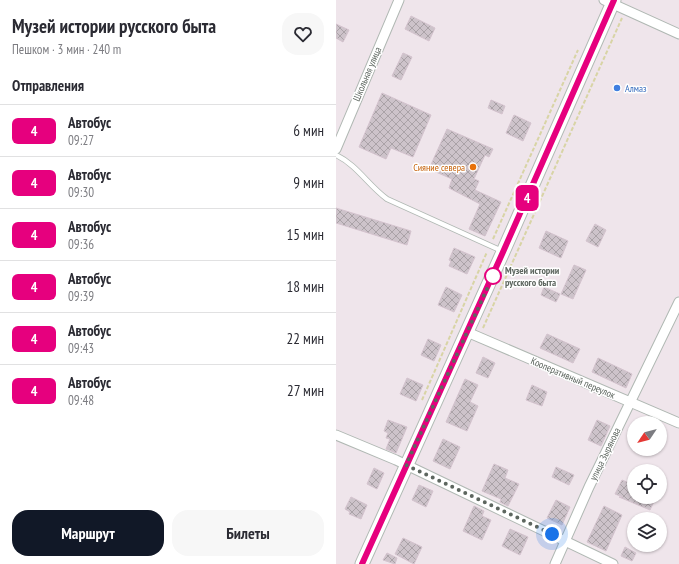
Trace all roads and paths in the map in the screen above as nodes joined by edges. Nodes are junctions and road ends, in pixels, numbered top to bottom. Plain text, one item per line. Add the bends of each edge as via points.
1 (399, 0) edge
2 (610, 1) edge
3 (625, 10) junction
4 (679, 34) edge
5 (581, 43) dead end
6 (336, 149) edge
7 (336, 155) edge
8 (490, 246) junction
9 (503, 252) junction
10 (679, 302) edge
11 (486, 321) dead end
12 (467, 332) junction
13 (631, 403) junction
14 (421, 404) dead end
15 (679, 423) edge
16 (336, 435) edge
17 (406, 465) junction
18 (565, 540) junction
19 (362, 564) edge
20 (555, 564) edge
21 (613, 564) edge

1 - 6 street, Школьная улица
2 - 3 street
2 - 9 main road
3 - 4 street
3 - 11 path
5 - 8 path
7 - 8 lane via 348,161 387,199
8 - 9 lane
8 - 14 path
9 - 12 main road
10 - 13 street, улица Зырянова
12 - 13 street, Кооперативный переулок
12 - 17 main road
13 - 15 street, Кооперативный переулок
13 - 18 street, улица Зырянова
16 - 17 street
17 - 18 street
17 - 19 main road
18 - 20 street, улица Зырянова
18 - 21 street

